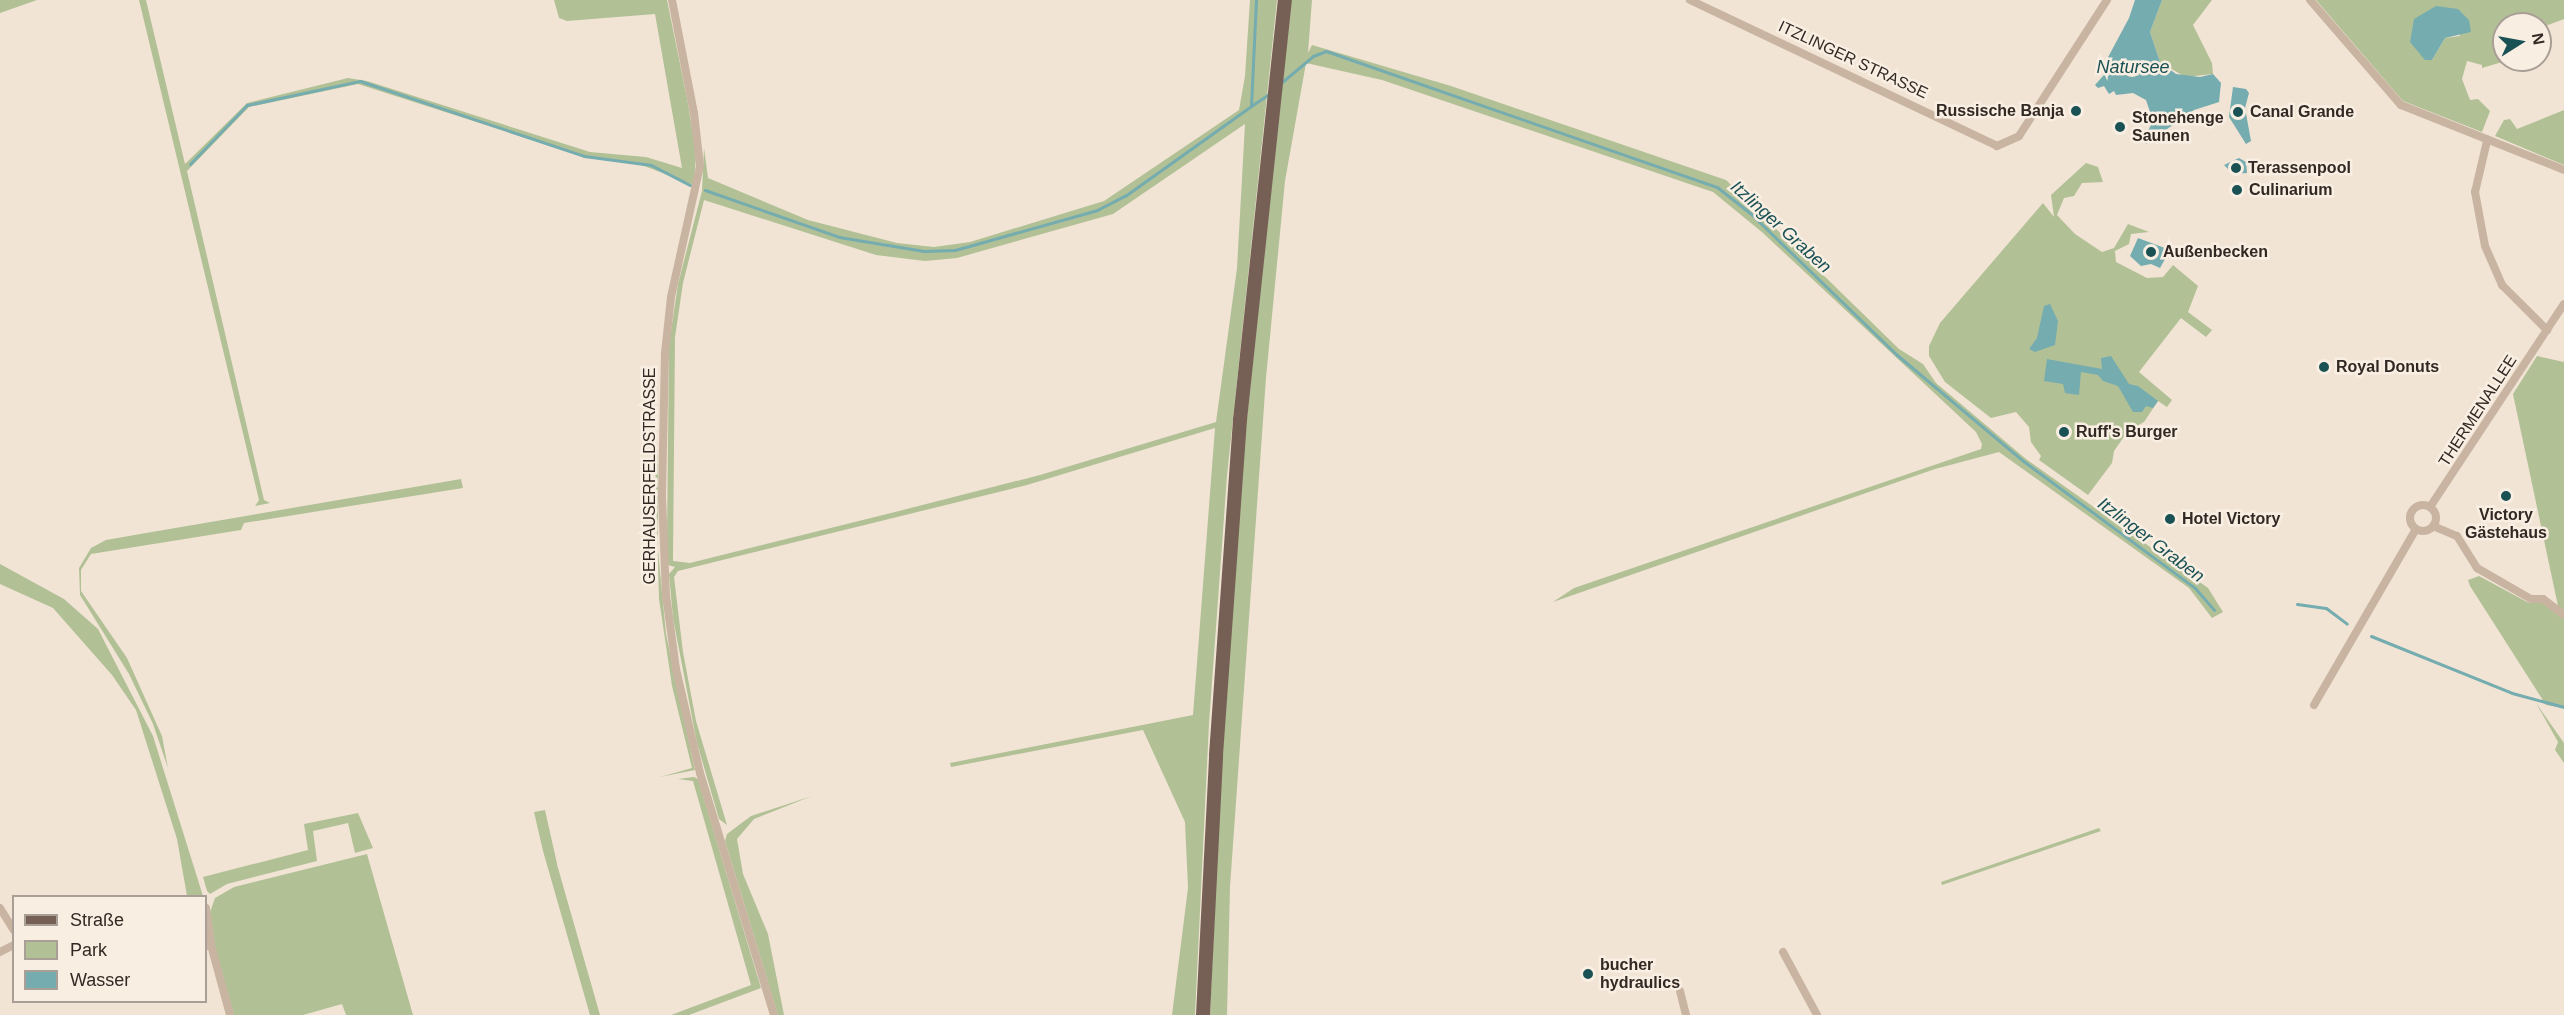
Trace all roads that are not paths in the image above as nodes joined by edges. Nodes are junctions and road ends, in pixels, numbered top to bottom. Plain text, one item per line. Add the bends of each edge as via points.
1 (672, 0) edge
2 (1286, 0) edge
3 (1690, 0) edge
4 (2107, 0) edge
5 (2310, 0) edge
6 (2487, 141) junction
7 (2564, 170) edge
8 (2564, 304) edge
9 (2547, 330) junction
10 (2430, 507) junction
11 (2433, 526) junction
12 (2416, 529) junction
13 (2564, 615) edge
14 (2314, 705) dead end
15 (0, 908) edge
16 (207, 926) edge
17 (12, 927) edge
18 (208, 945) edge
19 (1783, 952) dead end
20 (1680, 991) dead end
21 (230, 1015) edge
22 (774, 1015) edge
23 (1203, 1015) edge
24 (1686, 1015) edge
25 (1818, 1015) edge

1 - 22 street, GERHAUSERFELDSTRASSE via 700,166 671,297 665,353 662,496 666,596 676,669 700,772
2 - 23 main road via 1227,586
3 - 4 street, ITZLINGER STRASSE via 1988,144 2004,145 2019,136
5 - 6 street via 2401,105
6 - 7 street
6 - 9 street via 2475,192 2485,246 2502,285
8 - 9 street, THERMENALLEE
9 - 10 street, THERMENALLEE
10 - 11 street via 2436,514
10 - 12 street, THERMENALLEE via 2418,506 2411,512 2410,520
11 - 12 street via 2426,531
11 - 13 street via 2457,536 2477,568 2531,599 2543,599
12 - 14 street, THERMENALLEE
15 - 17 street
16 - 18 street
18 - 21 street
19 - 25 street
20 - 24 street

